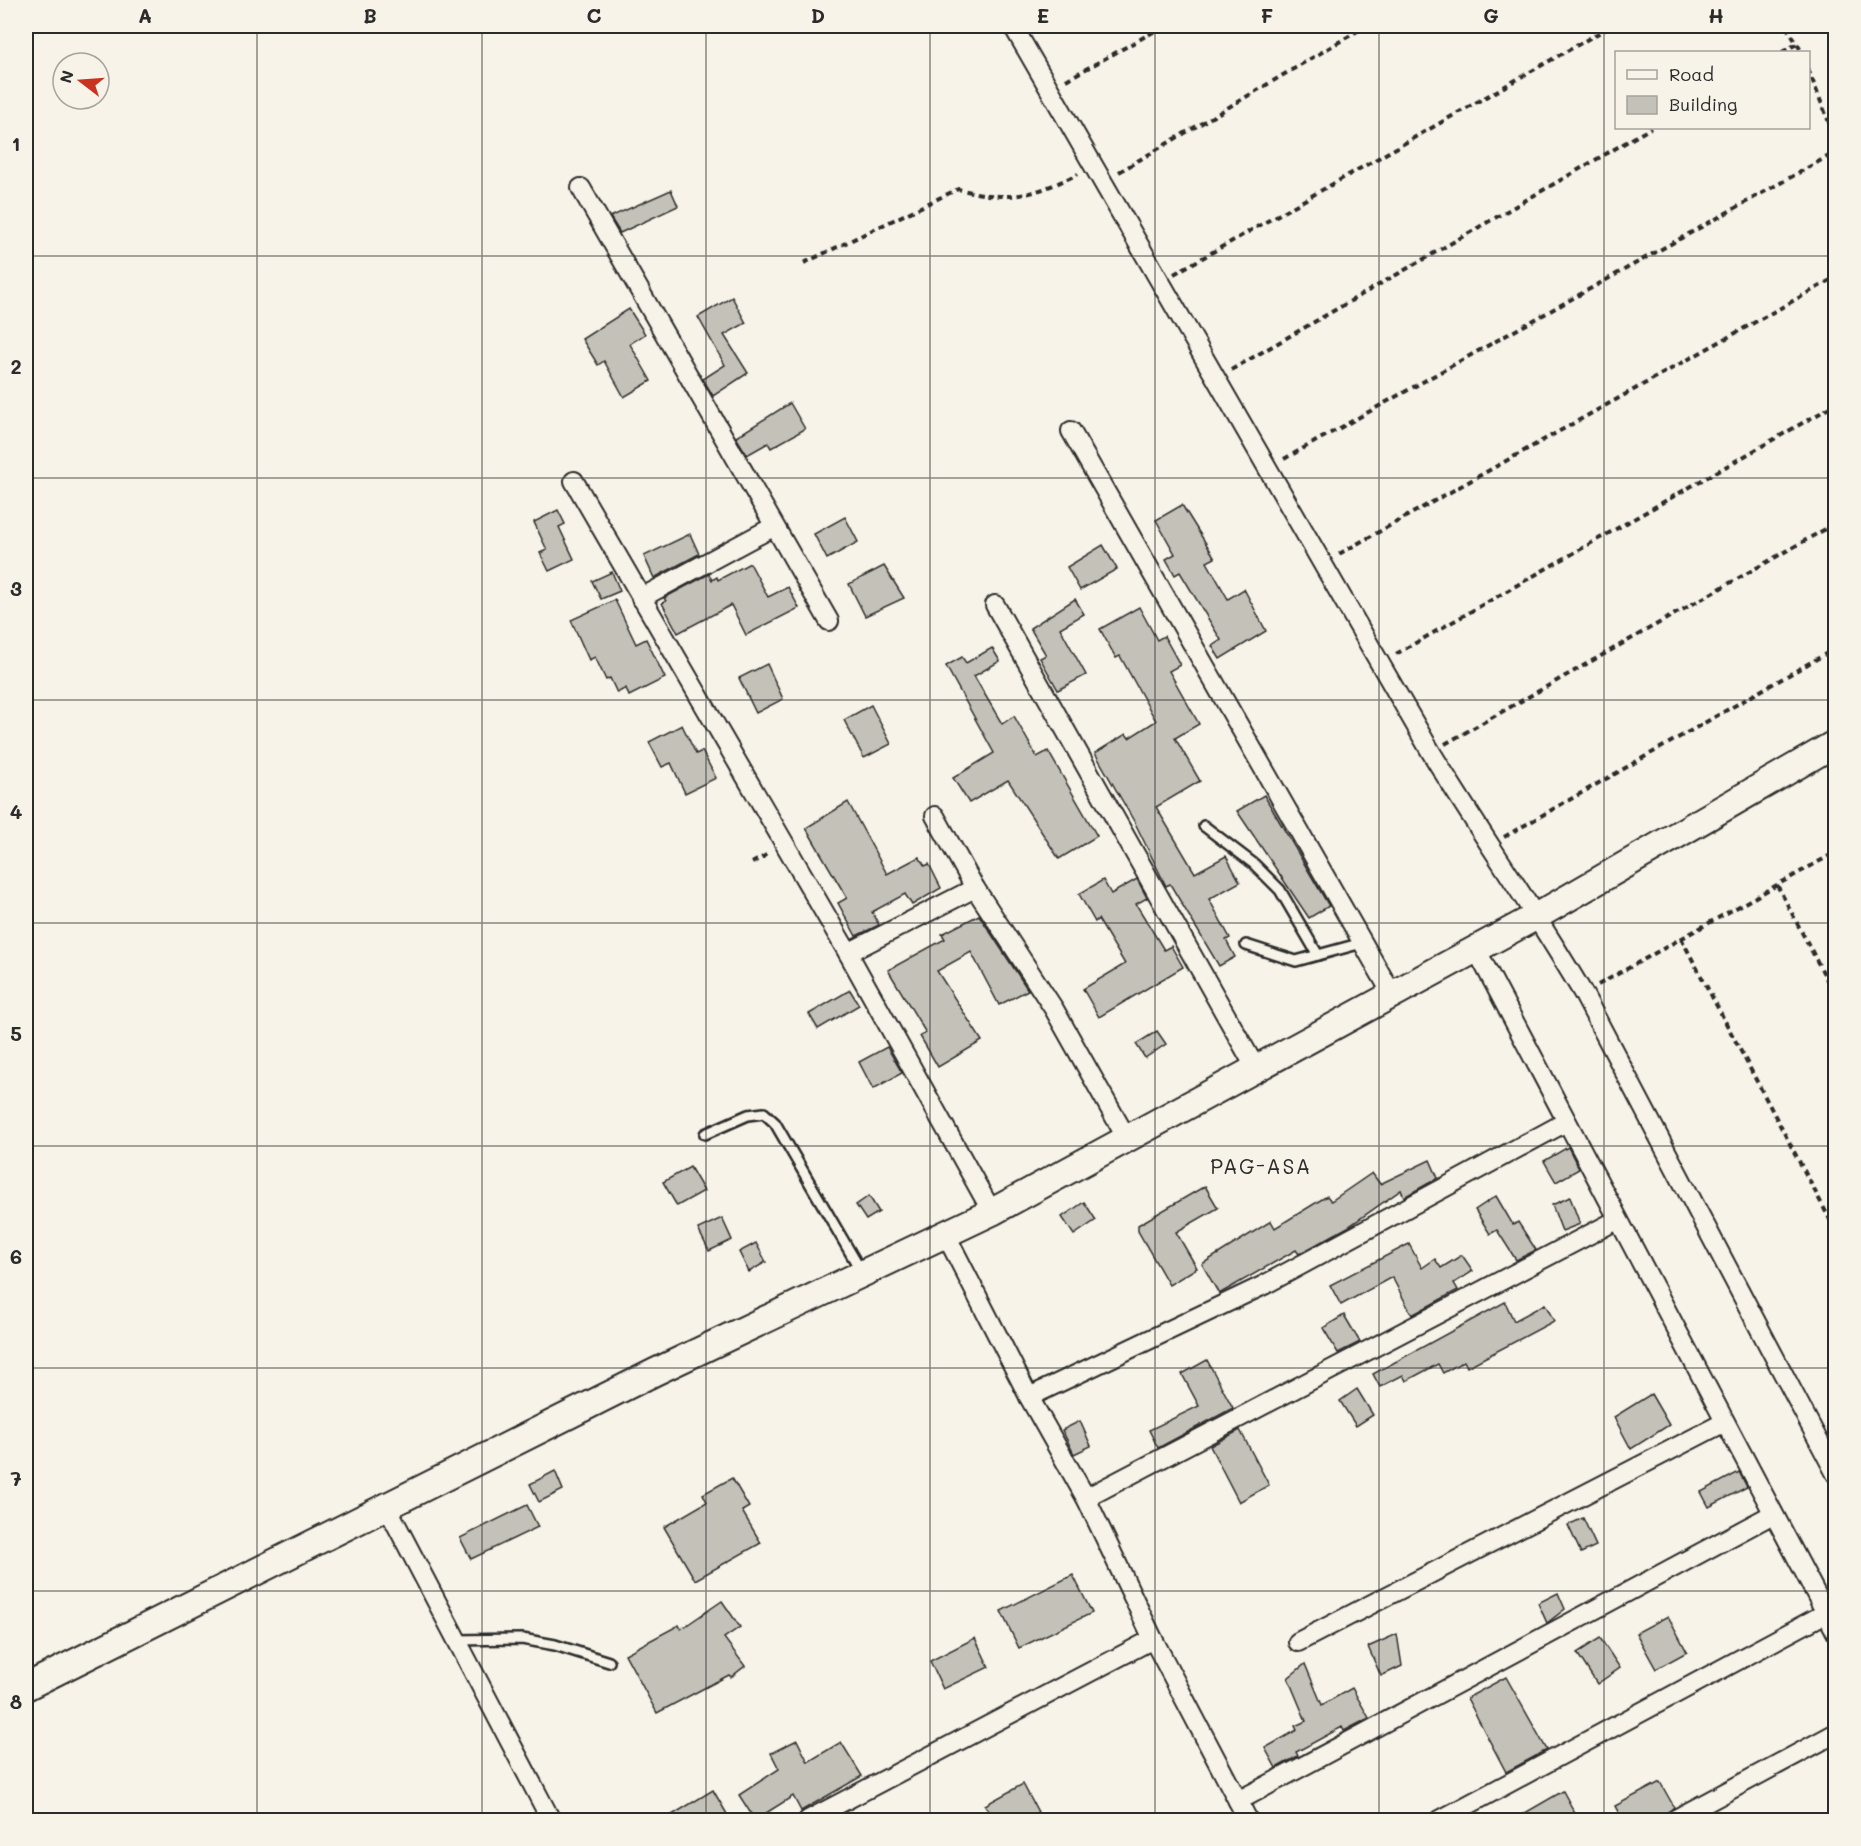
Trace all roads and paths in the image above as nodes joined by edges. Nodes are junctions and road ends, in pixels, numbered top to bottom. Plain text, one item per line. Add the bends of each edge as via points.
1 (1013, 26) edge
2 (1164, 26) edge
3 (1366, 26) edge
4 (1611, 26) edge
5 (1786, 26) edge
6 (1799, 43) junction
7 (1784, 51) edge
8 (1802, 51) edge
9 (1810, 72) edge
10 (1049, 89) junction
11 (1649, 129) edge
12 (1836, 140) edge
13 (1836, 152) edge
14 (1098, 174) junction
15 (581, 188) dead end
16 (804, 262) dead end
17 (1836, 277) edge
18 (1160, 281) junction
19 (1216, 378) junction
20 (1836, 404) edge
21 (1071, 431) dead end
22 (1267, 468) junction
23 (574, 481) dead end
24 (1836, 523) edge
25 (773, 527) junction
26 (1323, 564) junction
27 (640, 598) junction
28 (995, 605) dead end
29 (829, 621) dead end
30 (1836, 648) edge
31 (1379, 663) junction
32 (1836, 743) edge
33 (1431, 752) junction
34 (935, 816) dead end
35 (1204, 826) dead end
36 (1488, 846) junction
37 (1836, 852) edge
38 (1777, 885) junction
39 (975, 888) junction
40 (1537, 916) junction
41 (1681, 938) junction
42 (1362, 943) junction
43 (1245, 945) dead end
44 (1476, 949) junction
45 (848, 953) junction
46 (1318, 955) junction
47 (1583, 993) junction
48 (1392, 994) junction
49 (1836, 997) edge
50 (1255, 1067) junction
51 (1566, 1122) junction
52 (705, 1134) dead end
53 (1126, 1137) junction
54 (992, 1212) junction
55 (1617, 1220) junction
56 (1836, 1231) edge
57 (946, 1235) junction
58 (863, 1274) junction
59 (1029, 1397) junction
60 (1725, 1422) junction
61 (1836, 1474) edge
62 (1086, 1498) junction
63 (386, 1505) junction
64 (1773, 1514) junction
65 (1826, 1613) junction
66 (1836, 1632) edge
67 (1153, 1639) junction
68 (457, 1640) junction
69 (1298, 1642) dead end
70 (609, 1662) dead end
71 (26, 1687) edge
72 (1836, 1733) edge
73 (1238, 1801) junction
74 (551, 1821) edge
75 (808, 1821) edge
76 (1248, 1821) edge
77 (1440, 1821) edge
78 (1674, 1821) edge

1 - 10 street
2 - 10 path
3 - 14 path
4 - 18 path
5 - 6 path
6 - 7 path
6 - 8 path
9 - 12 path
10 - 14 street
11 - 19 path
13 - 22 path
14 - 16 path via 1018,197 958,189
14 - 18 street
15 - 25 street
17 - 26 path
18 - 19 street
19 - 22 street
20 - 31 path
21 - 42 street
22 - 26 street
23 - 27 street
24 - 33 path
25 - 27 street
25 - 29 street
26 - 31 street
27 - 45 street
28 - 50 street
30 - 36 path
31 - 33 street
32 - 40 street
33 - 36 street
34 - 39 street
35 - 46 lane via 1254,864 1280,890
36 - 40 street
37 - 38 path
38 - 41 path
38 - 49 path
39 - 45 street
39 - 53 street via 1054,1010
40 - 44 street
40 - 47 street
41 - 47 path
41 - 56 path
42 - 46 lane
42 - 48 street
43 - 46 lane via 1296,961
44 - 48 street
44 - 51 street
45 - 54 street
47 - 61 street
48 - 50 street
50 - 53 street
51 - 55 street
51 - 59 street via 1264,1285
52 - 58 lane via 748,1115 764,1113 775,1123
53 - 54 street
54 - 57 street
55 - 60 street
55 - 62 street
57 - 58 street
57 - 59 street
58 - 63 street
59 - 62 street
60 - 64 street
60 - 69 street
62 - 67 street
63 - 68 street
63 - 71 street
64 - 65 street
64 - 73 street
65 - 66 street
65 - 77 street
67 - 73 street
67 - 75 street
68 - 70 lane via 522,1639
68 - 74 street
72 - 78 street
73 - 76 street

